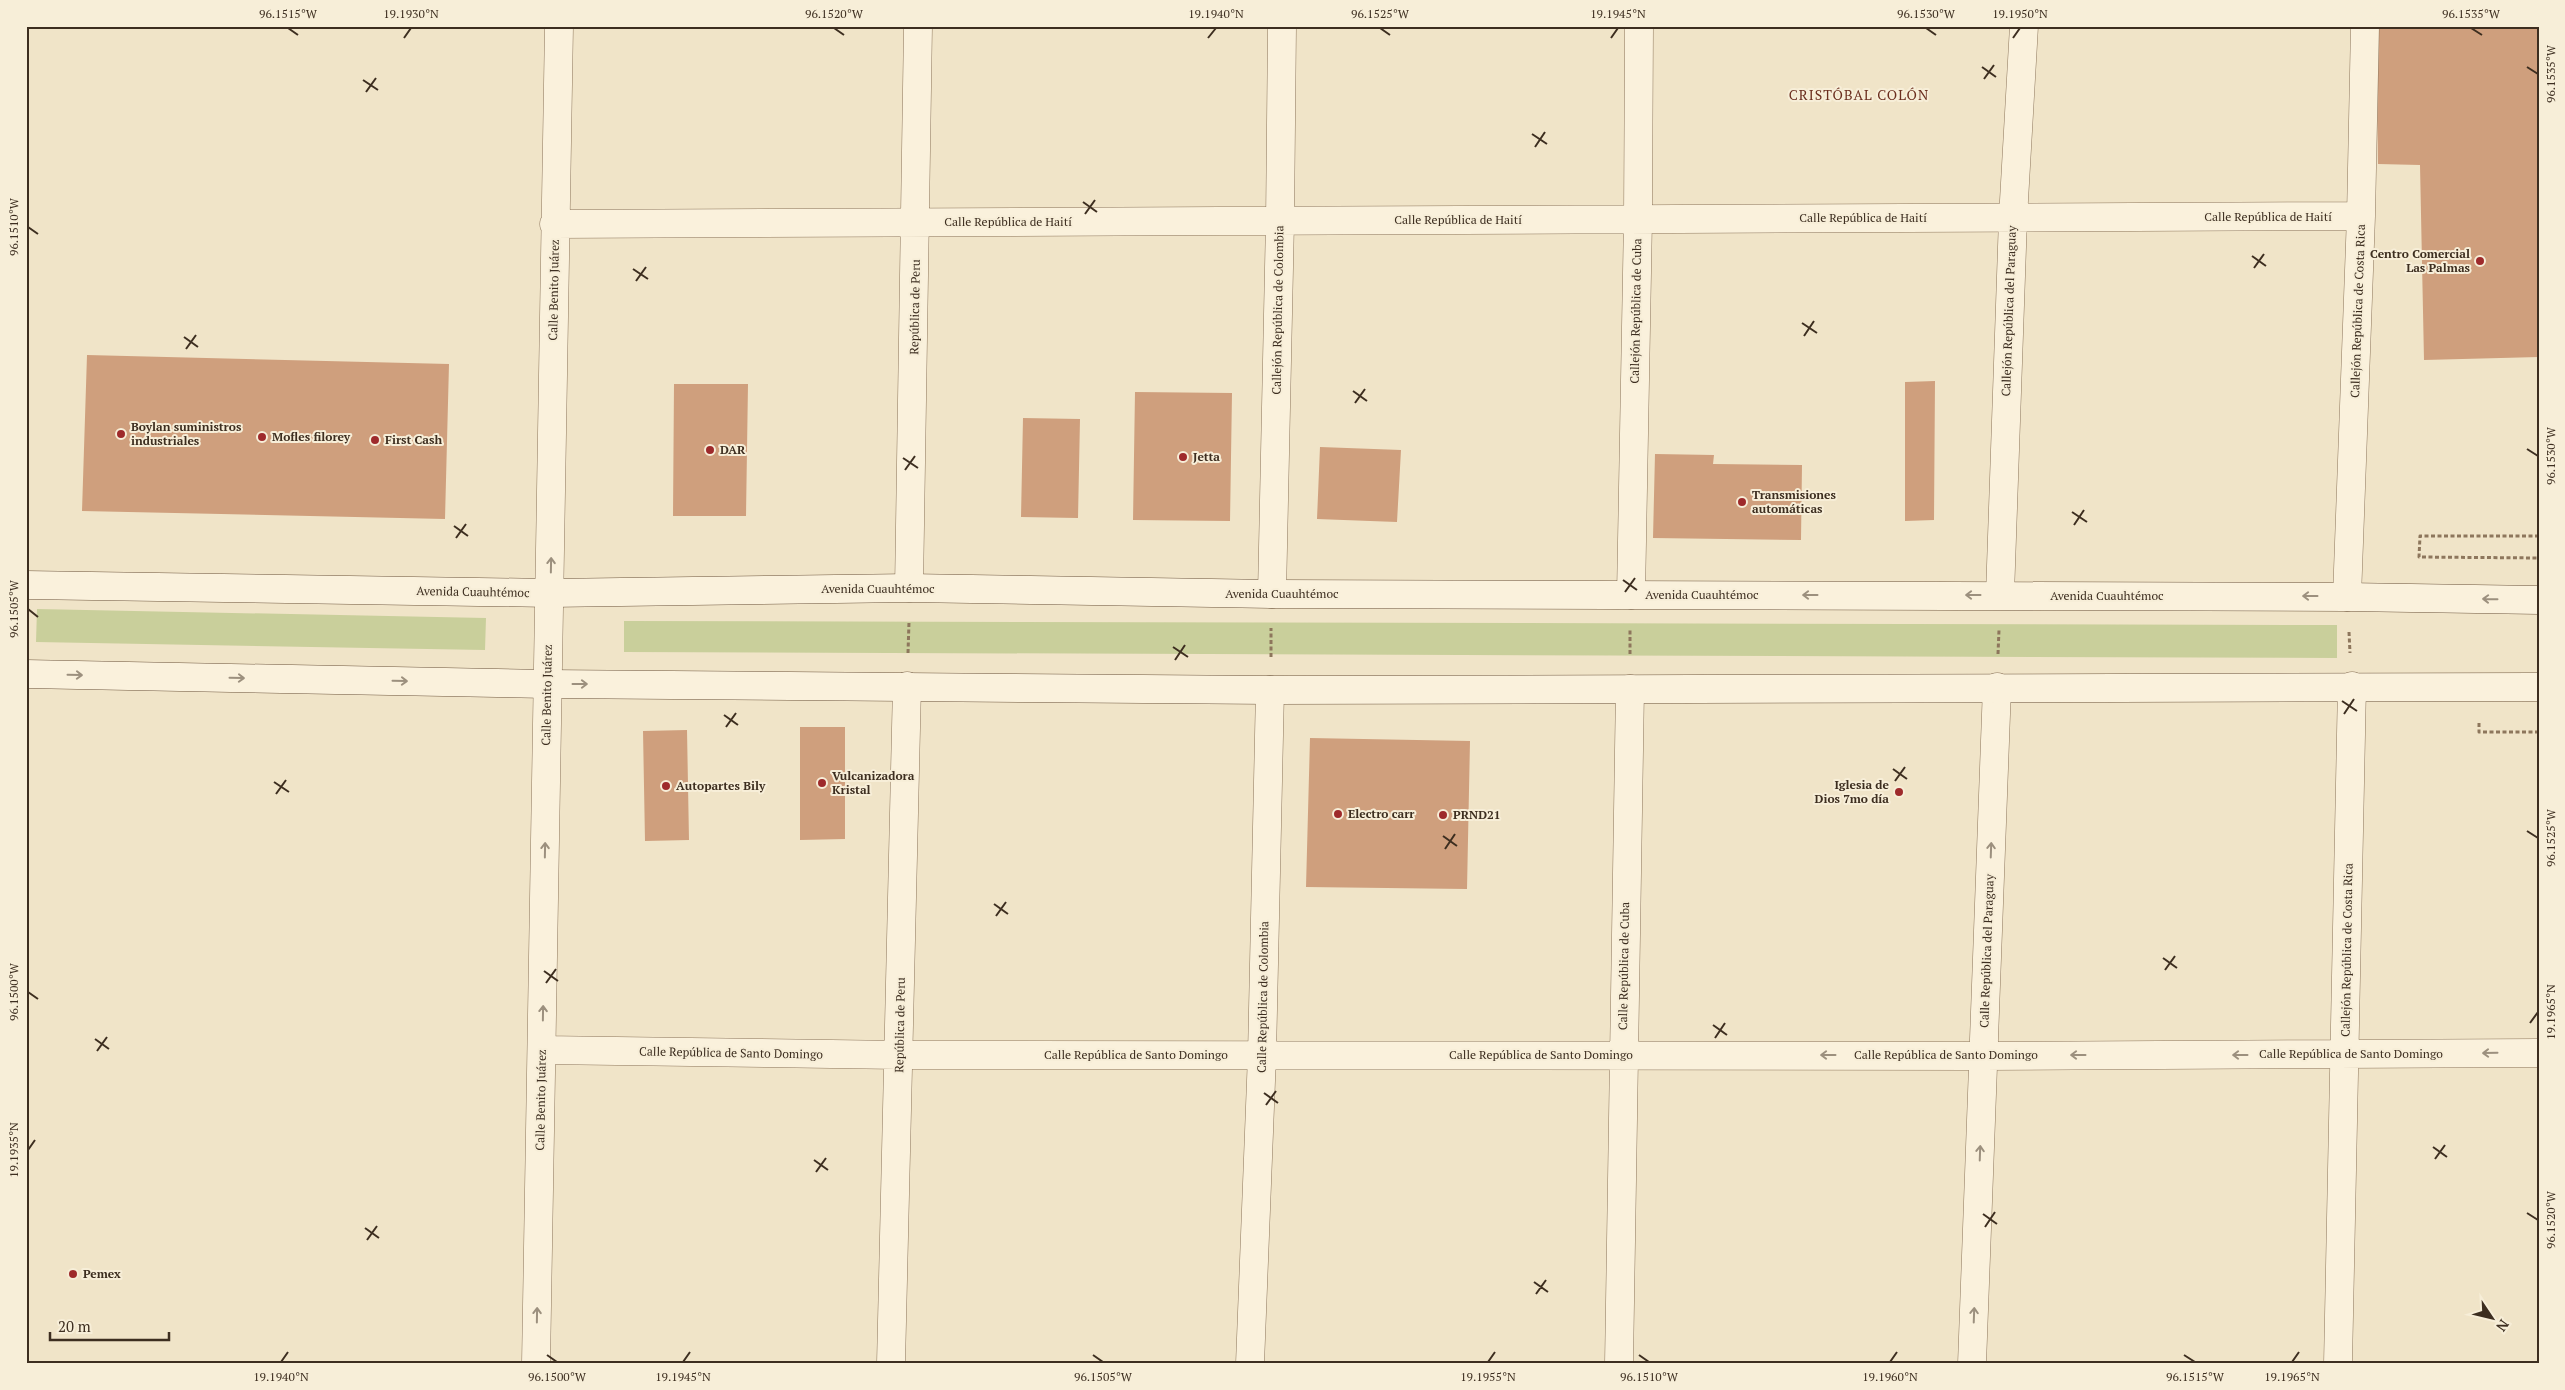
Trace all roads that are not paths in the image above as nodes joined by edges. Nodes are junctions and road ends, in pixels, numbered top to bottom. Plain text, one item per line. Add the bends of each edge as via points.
1 (559, 26) edge
2 (918, 26) edge
3 (1282, 26) edge
4 (1639, 26) edge
5 (2024, 26) edge
6 (2365, 26) edge
7 (2361, 216) junction
8 (2013, 218) junction
9 (1638, 219) junction
10 (1280, 221) junction
11 (917, 222) junction
12 (554, 224) junction
13 (26, 585) edge
14 (909, 588) junction
15 (550, 593) junction
16 (1272, 594) junction
17 (1631, 595) junction
18 (2000, 596) junction
19 (2348, 597) junction
20 (2539, 600) edge
21 (26, 674) edge
22 (547, 684) junction
23 (907, 686) junction
24 (2352, 686) junction
25 (1997, 687) junction
26 (2539, 687) edge
27 (1630, 689) junction
28 (1270, 690) junction
29 (542, 1050) junction
30 (2539, 1053) edge
31 (900, 1055) junction
32 (1262, 1055) junction
33 (1622, 1055) junction
34 (2344, 1055) junction
35 (1983, 1056) junction
36 (536, 1364) edge
37 (891, 1364) edge
38 (1250, 1364) edge
39 (1619, 1364) edge
40 (1972, 1364) edge
41 (2338, 1364) edge

1 - 12 street, Calle Benito Juárez
2 - 11 street, República de Peru
3 - 10 street, Callejón República de Colombia
4 - 9 street, Callejón República de Cuba
5 - 8 street, Callejón República del Paraguay
6 - 7 street, Callejón República de Costa Rica
7 - 8 street, Calle República de Haití
7 - 19 street, Callejón República de Costa Rica
8 - 9 street, Calle República de Haití
8 - 18 street, Callejón República del Paraguay
9 - 10 street, Calle República de Haití
9 - 17 street, Callejón República de Cuba
10 - 11 street, Calle República de Haití
10 - 16 street, Callejón República de Colombia
11 - 12 street, Calle República de Haití
11 - 14 street, República de Peru
15 -> 12 street, Calle Benito Juárez
13 - 15 street, Avenida Cuauhtémoc
14 - 15 street, Avenida Cuauhtémoc
14 - 16 street, Avenida Cuauhtémoc
15 - 22 street, Calle Benito Juárez
16 - 17 street, Avenida Cuauhtémoc
18 -> 17 street, Avenida Cuauhtémoc
19 -> 18 street, Avenida Cuauhtémoc
20 -> 19 street, Avenida Cuauhtémoc
21 -> 22 street
22 -> 23 street
29 -> 22 street, Calle Benito Juárez
23 - 28 street
23 - 31 street, República de Peru
24 - 25 street
24 - 26 street
24 - 34 street, Callejón República de Costa Rica
25 - 27 street
35 -> 25 street, Calle República del Paraguay
27 - 28 street
27 - 33 street, Calle República de Cuba
28 - 32 street, Calle República de Colombia
29 - 31 street, Calle República de Santo Domingo
36 -> 29 street, Calle Benito Juárez
30 -> 34 street, Calle República de Santo Domingo
31 - 32 street, Calle República de Santo Domingo
31 - 37 street, República de Peru
32 - 33 street, Calle República de Santo Domingo
32 - 38 street, Calle República de Colombia
35 -> 33 street, Calle República de Santo Domingo
33 - 39 street, Calle República de Cuba
34 -> 35 street, Calle República de Santo Domingo
34 - 41 street, Callejón República de Costa Rica
40 -> 35 street, Calle República del Paraguay

